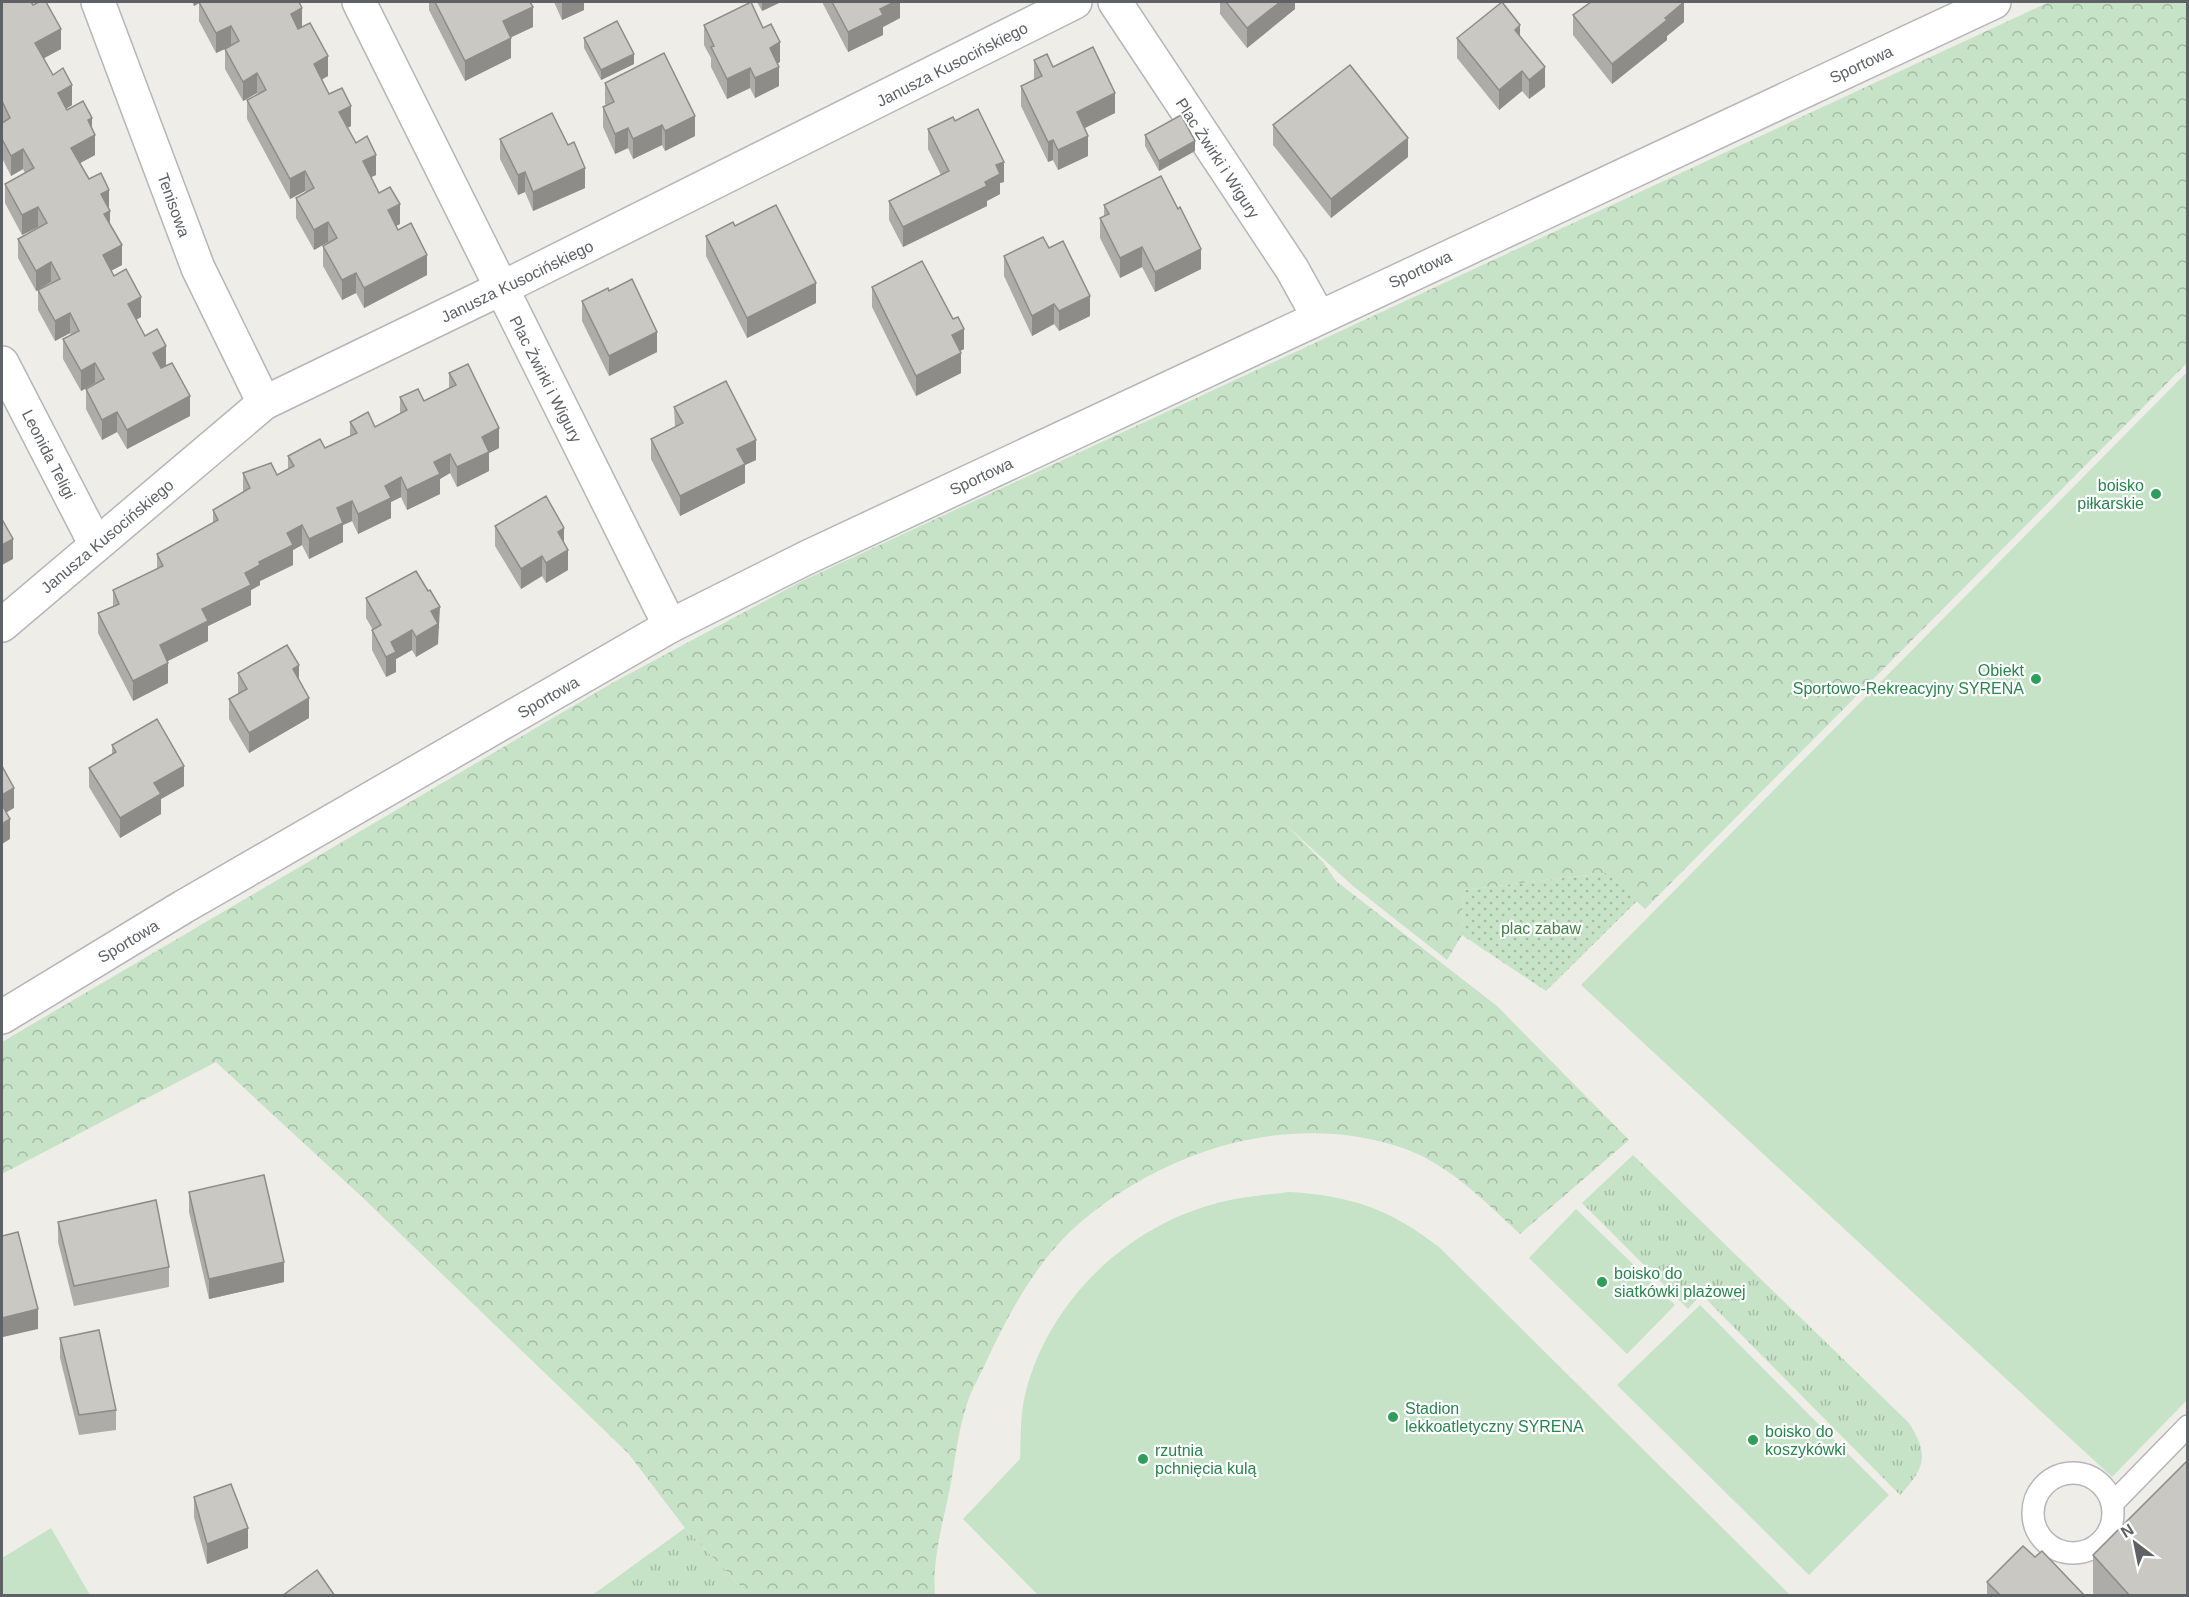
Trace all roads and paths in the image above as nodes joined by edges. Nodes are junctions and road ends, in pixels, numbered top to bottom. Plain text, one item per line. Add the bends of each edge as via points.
1 (98, 2) edge
2 (359, 2) edge
3 (1075, 2) edge
4 (1115, 2) edge
5 (1994, 2) edge
6 (500, 289) junction
7 (1318, 316) junction
8 (2, 363) edge
9 (264, 403) junction
10 (96, 545) junction
11 (2, 625) edge
12 (670, 627) junction
13 (2, 1017) edge
14 (2187, 1426) edge
15 (2113, 1503) dead end

1 - 9 street, Tenisowa via 198,268
2 - 6 street, Plac Żwirki i Wigury
3 - 6 street, Janusza Kusocińskiego
4 - 7 street, Plac Żwirki i Wigury via 1292,268
5 - 7 street, Sportowa
6 - 9 street, Janusza Kusocińskiego
6 - 12 street, Plac Żwirki i Wigury
7 - 12 street, Sportowa via 806,558
8 - 10 street, Leonida Teligi
9 - 10 street, Janusza Kusocińskiego
10 - 11 street, Janusza Kusocińskiego
12 - 13 street, Sportowa via 183,907
14 - 15 lane

